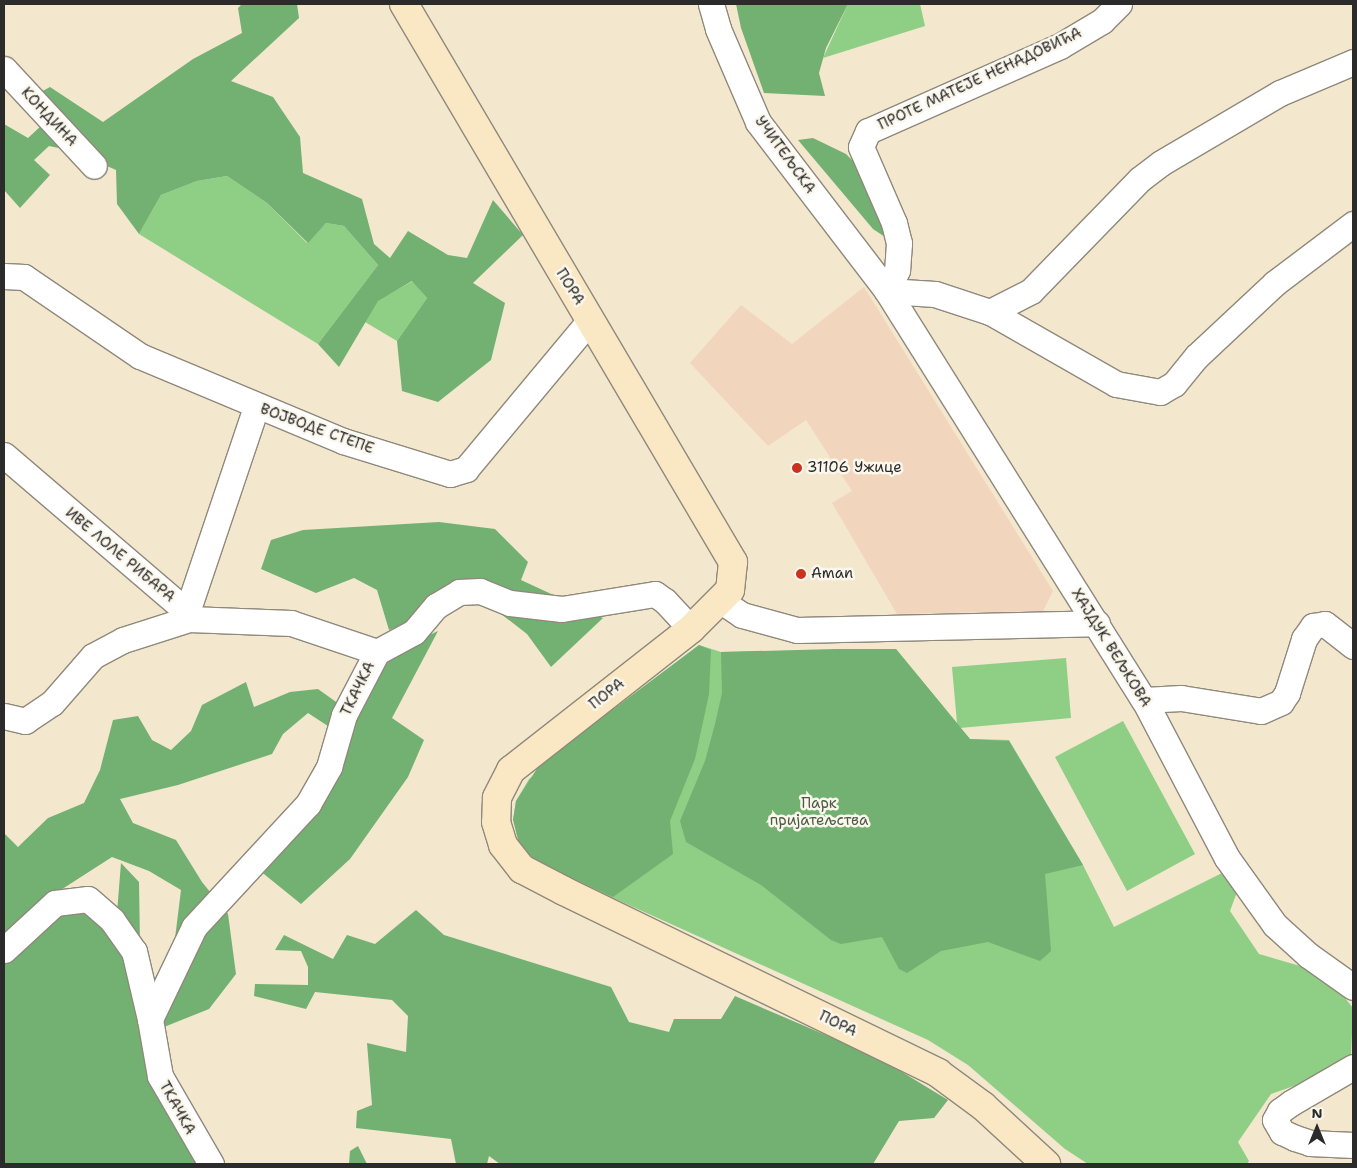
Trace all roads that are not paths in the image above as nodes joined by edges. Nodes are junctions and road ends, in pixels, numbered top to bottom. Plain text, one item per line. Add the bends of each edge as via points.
1 (404, 4) edge
2 (711, 4) edge
3 (1119, 4) edge
4 (1353, 62) edge
5 (4, 69) edge
6 (94, 166) dead end
7 (1353, 224) edge
8 (4, 276) edge
9 (887, 291) junction
10 (990, 312) junction
11 (590, 320) junction
12 (256, 407) junction
13 (4, 455) edge
14 (721, 601) junction
15 (188, 615) junction
16 (1097, 623) junction
17 (691, 629) junction
18 (1353, 646) edge
19 (377, 652) junction
20 (1144, 700) junction
21 (4, 716) edge
22 (4, 950) edge
23 (1353, 987) edge
24 (150, 1018) junction
25 (1353, 1067) edge
26 (1353, 1145) edge
27 (211, 1164) edge
28 (1046, 1164) edge

1 - 11 street, ПОРА
2 - 9 street, УЧИТЕЉСКА via 718,29 758,122
3 - 9 street, ПРОТЕ МАТЕЈЕ НЕНАДОВИЋА via 1102,21 1060,46 868,131 861,147 894,223 899,243 897,270
4 - 10 street via 1280,94 1161,163 1140,179 1031,291
5 - 6 street, КОНДИНА
7 - 10 street via 1275,283 1196,356 1174,384 1160,392 1116,384
8 - 12 street, ВОЈВОДЕ СТЕПЕ via 24,277 140,356
9 - 10 street via 936,294
9 - 16 street, ХАЈДУК ВЕЉКОВА via 988,456
11 - 12 street, ВОЈВОДЕ СТЕПЕ via 466,469 457,474 441,473 343,441
11 - 14 street, ПОРА via 728,549 733,562 733,582
12 - 15 street, ИВЕ ЛОЛЕ РИБАРА
13 - 15 street, ИВЕ ЛОЛЕ РИБАРА
14 - 16 street via 742,615 797,630
14 - 17 street, ПОРА
15 - 19 street via 291,623
15 - 21 street via 123,640 93,656 52,703 25,722
16 - 20 street, ХАЈДУК ВЕЉКОВА
17 - 19 street, ТКАЧКА via 655,594 562,609 510,603 480,591 459,592 436,606 414,632
17 - 28 street, ПОРА via 511,770 497,798 496,810 498,834 509,855 522,869 564,891 938,1073 983,1106
18 - 20 street via 1325,624 1313,626 1304,639 1287,693 1281,702 1261,711 1181,698
19 - 24 street, ТКАЧКА via 344,714 329,767 308,804 194,927
20 - 23 street, ХАЈДУК ВЕЉКОВА via 1227,858 1253,898 1308,955
22 - 24 street, ТКАЧКА via 55,903 88,899 112,920 134,951
24 - 27 street, ТКАЧКА via 160,1076
25 - 26 street via 1291,1102 1275,1120 1282,1132 1303,1140

